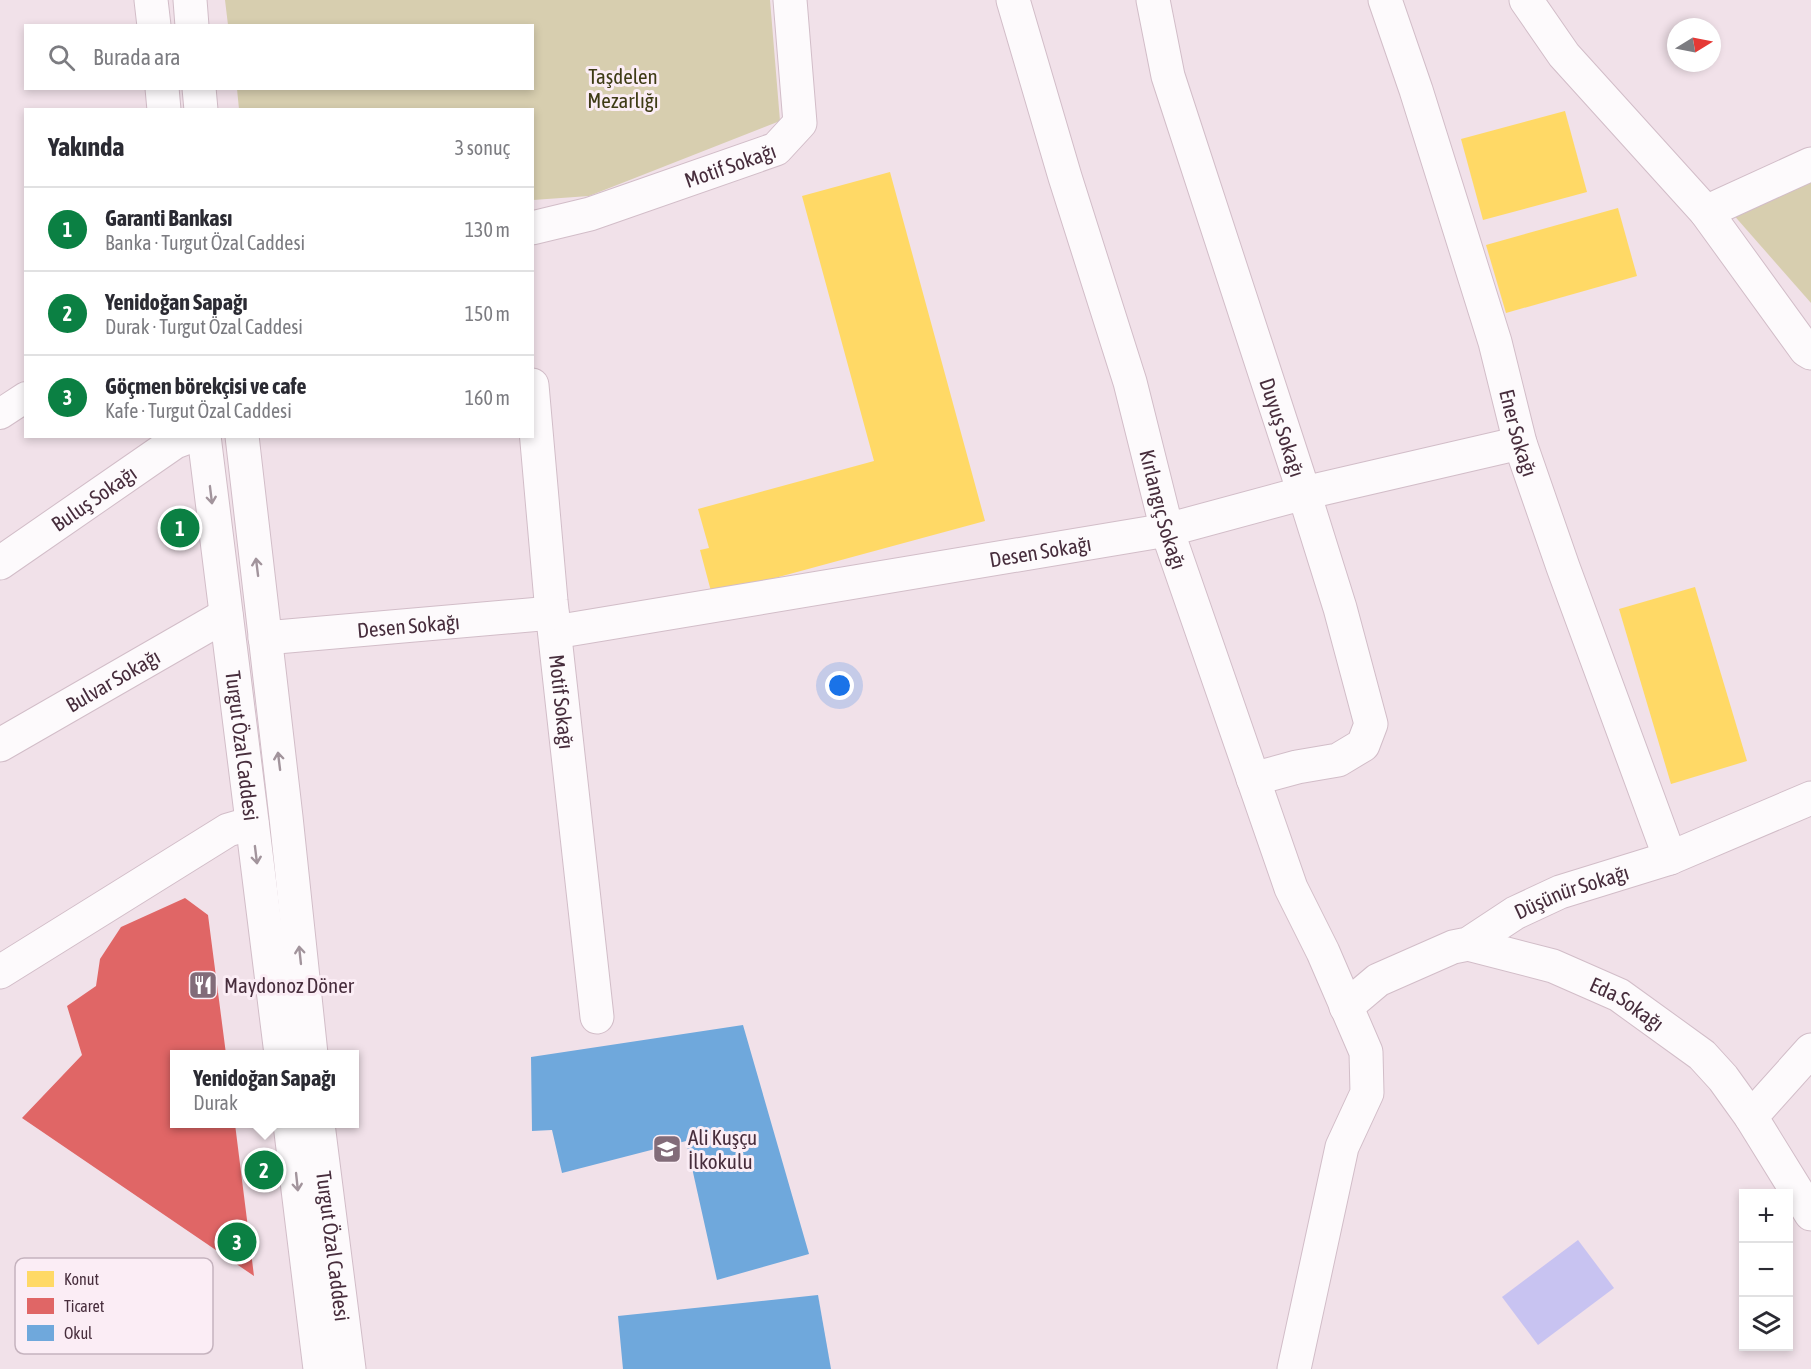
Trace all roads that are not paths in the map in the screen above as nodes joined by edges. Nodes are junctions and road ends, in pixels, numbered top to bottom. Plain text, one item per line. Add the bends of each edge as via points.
1 (152, 0) edge
2 (190, 0) edge
3 (790, 0) edge
4 (1013, 0) edge
5 (1153, 0) edge
6 (1385, 0) edge
7 (1526, 0) edge
8 (154, 24) edge
9 (192, 24) edge
10 (162, 90) edge
11 (199, 90) edge
12 (164, 108) edge
13 (201, 108) edge
14 (1811, 164) edge
15 (1706, 212) junction
16 (534, 228) edge
17 (1811, 354) edge
18 (24, 398) edge
19 (534, 407) edge
20 (0, 414) edge
21 (186, 438) edge
22 (204, 438) edge
23 (242, 438) edge
24 (1520, 443) junction
25 (1304, 494) junction
26 (1167, 530) junction
27 (0, 563) edge
28 (226, 615) junction
29 (554, 622) junction
30 (265, 638) junction
31 (0, 745) edge
32 (1254, 779) junction
33 (1811, 798) edge
34 (252, 823) junction
35 (1670, 858) junction
36 (1468, 944) junction
37 (0, 972) edge
38 (1346, 1007) junction
39 (597, 1017) dead end
40 (280, 1050) edge
41 (311, 1050) edge
42 (1811, 1050) edge
43 (1751, 1117) junction
44 (290, 1128) edge
45 (319, 1128) edge
46 (1811, 1214) edge
47 (320, 1369) edge
48 (349, 1369) edge
49 (1294, 1369) edge

1 - 8 street
2 - 9 street
3 - 16 street, Motif Sokağı via 800,123 776,149 590,214
4 - 26 street, Kırlangıç Sokağı via 1130,382
5 - 25 street, Duyuş Sokağı via 1168,76
6 - 24 street, Ener Sokağı via 1491,331
7 - 15 street via 1564,55
10 - 12 street
11 - 13 street
14 - 15 street
15 - 17 street
18 - 20 street
19 - 29 street, Motif Sokağı
21 - 27 street, Buluş Sokağı
22 -> 28 street, Turgut Özal Caddesi
30 -> 23 street, Turgut Özal Caddesi
24 - 25 street, Desen Sokağı
24 - 35 street, Ener Sokağı
25 - 26 street, Desen Sokağı
25 - 32 street, Duyuş Sokağı via 1371,724 1363,746 1338,760
26 - 29 street, Desen Sokağı
26 - 32 street, Kırlangıç Sokağı
28 - 31 street, Bulvar Sokağı
28 - 34 street, Turgut Özal Caddesi
29 - 30 street, Desen Sokağı
29 - 39 street, Motif Sokağı
41 -> 30 street, Turgut Özal Caddesi
32 - 38 street, Kırlangıç Sokağı via 1291,888
33 - 35 street, Düşünür Sokağı
34 - 37 street via 228,830
34 -> 40 street, Turgut Özal Caddesi
35 - 36 street, Düşünür Sokağı via 1560,892 1515,913
36 - 38 street, Düşünür Sokağı via 1378,980
36 - 43 street, Eda Sokağı via 1553,966 1619,994 1702,1055
38 - 49 street, Kırlangıç Sokağı via 1366,1052 1367,1093 1342,1147
42 - 43 street
43 - 46 street, Eda Sokağı
44 -> 47 street, Turgut Özal Caddesi
45 - 48 street, Turgut Özal Caddesi

